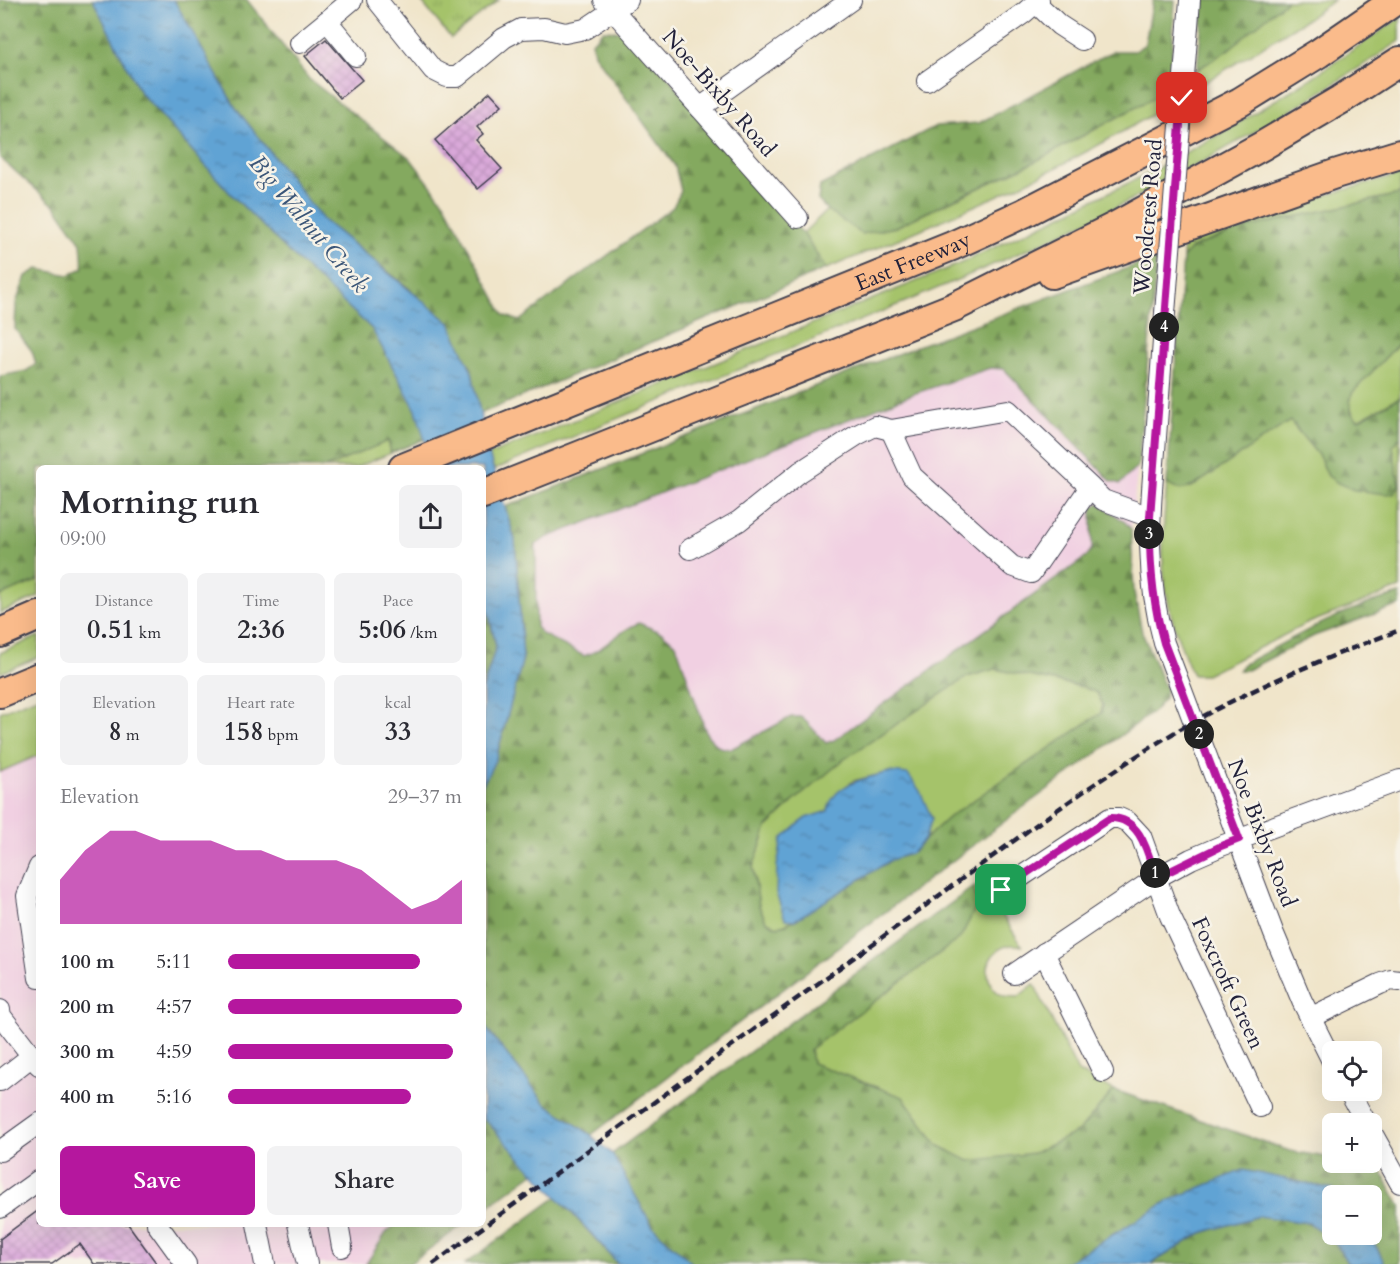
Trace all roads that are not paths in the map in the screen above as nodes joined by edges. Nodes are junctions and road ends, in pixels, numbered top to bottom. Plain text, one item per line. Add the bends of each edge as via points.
1 (352, 0) edge
2 (377, 0) edge
3 (851, 0) edge
4 (1190, 0) edge
5 (1368, 0) edge
6 (1396, 0) edge
7 (1037, 2) edge
8 (615, 4) edge
9 (327, 21) junction
10 (1082, 40) dead end
11 (300, 43) dead end
12 (356, 56) dead end
13 (1400, 60) edge
14 (927, 81) dead end
15 (700, 108) junction
16 (1400, 154) edge
17 (1097, 176) junction
18 (798, 218) dead end
19 (954, 307) junction
20 (891, 430) junction
21 (410, 465) edge
22 (1090, 487) junction
23 (486, 493) edge
24 (1150, 513) junction
25 (690, 549) dead end
26 (36, 617) edge
27 (0, 633) edge
28 (36, 678) edge
29 (0, 693) edge
30 (1400, 780) edge
31 (1239, 839) junction
32 (36, 874) edge
33 (1156, 878) junction
34 (1001, 890) dead end
35 (1044, 954) junction
36 (36, 958) edge
37 (1014, 974) dead end
38 (1400, 981) edge
39 (0, 1010) edge
40 (1310, 1018) junction
41 (1322, 1041) edge
42 (36, 1060) edge
43 (1103, 1072) dead end
44 (0, 1081) edge
45 (1260, 1107) dead end
46 (36, 1125) edge
47 (0, 1151) edge
48 (1382, 1151) edge
49 (36, 1182) edge
50 (1400, 1183) edge
51 (0, 1208) edge
52 (159, 1227) edge
53 (258, 1227) edge
54 (299, 1227) edge
55 (339, 1227) edge
56 (342, 1247) dead end
57 (186, 1264) edge
58 (265, 1264) edge
59 (307, 1264) edge

1 - 9 street
2 - 8 street via 434,70 447,77 457,77 521,29 544,28 565,33 585,29
3 - 15 street
4 - 24 street, Woodcrest Road, bridge
5 - 17 highway via 1232,95
6 - 17 highway, East Freeway via 1240,102
7 - 10 street via 1059,25
7 - 14 street
8 - 15 street, Noe-Bixby Road
9 - 11 street
9 - 12 street
13 - 19 highway via 1262,146 1116,226
15 - 18 street, Noe-Bixby Road
16 - 19 highway
17 - 21 highway, East Freeway via 952,246
19 - 23 highway
20 - 22 street via 1008,410
20 - 22 street via 912,476 1012,566 1031,573
20 - 25 street via 875,426 857,435 800,472 739,521
22 - 24 street via 1103,500
24 - 31 street, Noe Bixby Road via 1150,575 1157,620
26 - 27 highway
28 - 29 highway
30 - 31 street
31 - 33 street
31 - 40 street, Noe Bixby Road
32 - 36 street via 27,896
33 - 34 street, Foxcroft Green via 1141,836 1128,822 1110,818
33 - 35 street
33 - 45 street, Foxcroft Green
35 - 37 street
35 - 43 street
38 - 40 street via 1380,984
39 - 42 street
40 - 41 street, Noe Bixby Road
42 - 44 street
46 - 47 street
48 - 50 street
49 - 51 street
52 - 57 street
53 - 58 street
54 - 59 street
55 - 56 street

